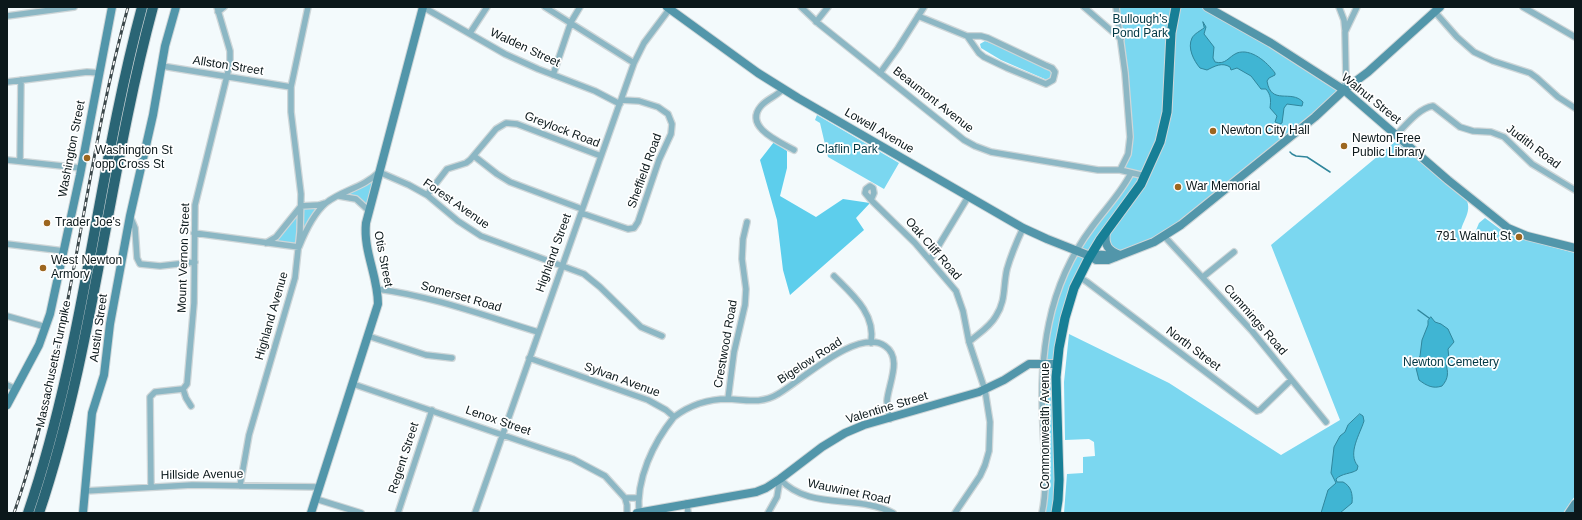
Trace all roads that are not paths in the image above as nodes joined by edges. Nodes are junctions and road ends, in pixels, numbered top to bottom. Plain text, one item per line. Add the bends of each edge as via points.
1 (74, 7) edge
2 (112, 7) edge
3 (142, 7) edge
4 (153, 7) edge
5 (176, 7) edge
6 (224, 7) edge
7 (308, 7) edge
8 (423, 7) edge
9 (488, 7) edge
10 (545, 7) edge
11 (580, 7) edge
12 (801, 7) edge
13 (828, 7) edge
14 (924, 7) edge
15 (1084, 7) edge
16 (1116, 7) edge
17 (1176, 7) edge
18 (1207, 7) edge
19 (1339, 7) edge
20 (1357, 7) edge
21 (1523, 7) edge
22 (669, 8) edge
23 (218, 9) edge
24 (1438, 9) edge
25 (7, 16) edge
26 (918, 16) junction
27 (571, 22) junction
28 (816, 22) junction
29 (1345, 32) junction
30 (470, 33) junction
31 (967, 36) junction
32 (1575, 37) edge
33 (1121, 39) junction
34 (634, 63) junction
35 (162, 66) junction
36 (100, 73) junction
37 (880, 73) junction
38 (553, 75) junction
39 (227, 76) junction
40 (21, 80) junction
41 (7, 82) edge
42 (291, 88) junction
43 (783, 89) junction
44 (1344, 90) junction
45 (620, 102) junction
46 (1575, 108) edge
47 (1396, 135) junction
48 (794, 150) dead end
49 (474, 156) junction
50 (601, 156) junction
51 (7, 160) edge
52 (20, 161) junction
53 (81, 168) junction
54 (1120, 170) junction
55 (379, 172) junction
56 (1131, 173) junction
57 (1145, 176) junction
58 (1575, 190) edge
59 (426, 195) junction
60 (339, 196) junction
61 (968, 197) junction
62 (872, 200) dead end
63 (327, 202) junction
64 (301, 206) junction
65 (368, 210) junction
66 (581, 211) junction
67 (130, 216) junction
68 (747, 222) dead end
69 (1023, 228) junction
70 (1106, 232) junction
71 (194, 233) junction
72 (1164, 236) junction
73 (266, 243) junction
74 (7, 244) edge
75 (299, 247) junction
76 (1575, 248) edge
77 (64, 251) junction
78 (1077, 251) junction
79 (1234, 252) dead end
80 (1090, 256) junction
81 (1118, 256) junction
82 (930, 260) junction
83 (195, 262) junction
84 (562, 264) junction
85 (834, 276) dead end
86 (1079, 277) junction
87 (1203, 277) junction
88 (377, 289) junction
89 (7, 316) edge
90 (46, 327) junction
91 (538, 332) junction
92 (368, 336) junction
93 (662, 336) dead end
94 (969, 342) junction
95 (871, 343) junction
96 (452, 358) dead end
97 (529, 358) junction
98 (1044, 363) junction
99 (1058, 364) junction
100 (1291, 380) junction
101 (353, 384) junction
102 (7, 385) edge
103 (16, 389) junction
104 (183, 389) junction
105 (985, 390) junction
106 (728, 399) junction
107 (7, 405) edge
108 (191, 406) dead end
109 (432, 410) junction
110 (674, 417) junction
111 (890, 418) junction
112 (1326, 422) dead end
113 (502, 434) junction
114 (780, 479) junction
115 (240, 486) junction
116 (151, 487) junction
117 (320, 487) junction
118 (85, 491) junction
119 (625, 498) junction
120 (638, 498) junction
121 (316, 499) junction
122 (687, 503) junction
123 (1575, 504) edge
124 (882, 511) edge
125 (28, 513) edge
126 (39, 513) edge
127 (83, 513) edge
128 (312, 513) edge
129 (361, 513) edge
130 (398, 513) edge
131 (475, 513) edge
132 (626, 513) edge
133 (638, 513) edge
134 (688, 513) edge
135 (768, 513) edge
136 (893, 513) edge
137 (955, 513) edge
138 (1042, 513) edge
139 (1056, 513) edge
140 (1569, 513) edge

1 - 25 street
2 - 36 street, Washington Street
3 - 125 highway, Massachusetts Turnpike via 121,94 67,370 51,439
4 - 126 highway, Massachusetts Turnpike via 132,90 73,392
5 - 35 street, Austin Street
6 - 23 street
7 - 42 street, Highland Avenue
8 - 30 street, Walden Street
8 - 55 street, Otis Street
9 - 30 street
10 - 27 street
11 - 27 street
12 - 28 street, Beaumont Avenue
13 - 28 street
14 - 26 street
15 - 33 street
16 - 33 street
17 - 57 main road, Commonwealth Avenue via 1171,33 1168,101 1164,126
18 - 44 street, Walnut Street via 1271,43
19 - 29 street
20 - 29 street
21 - 32 street
22 - 34 street, Highland Street via 644,43
22 - 43 street, Lowell Avenue
23 - 39 street, Mount Vernon Street via 230,51
24 - 44 street via 1368,72
24 - 46 street via 1457,36 1474,52 1530,73
26 - 31 street
26 - 37 street
27 - 34 street
27 - 38 street
28 - 37 street, Beaumont Avenue
29 - 44 street
30 - 38 street, Walden Street via 505,54
31 - 31 street via 988,38 1046,64 1055,72 1053,80 1046,84 1039,82 984,57
33 - 54 street via 1130,137 1128,154
34 - 45 street, Highland Street
35 - 39 street, Allston Street
35 - 67 street, Austin Street
36 - 40 street via 87,72
36 - 53 street, Washington Street
37 - 54 street, Beaumont Avenue via 975,146 991,152 1098,170
38 - 45 street, Walden Street
39 - 42 street, Allston Street
39 - 71 street, Mount Vernon Street via 197,196
40 - 41 street
40 - 52 street
42 - 64 street, Highland Avenue via 291,112
43 - 48 street via 762,104 756,119 762,131
43 - 61 street, Lowell Avenue
44 - 47 street, Walnut Street
44 - 72 street via 1181,225
45 - 50 street, Highland Street
45 - 66 street, Sheffield Road via 644,102 664,110 671,119 671,134 634,228 628,230
47 - 58 street, Judith Road via 1427,107 1433,106 1460,128 1491,132 1504,137 1532,164
47 - 76 street, Walnut Street via 1508,228 1527,236
49 - 50 street, Greylock Road via 496,129 506,122
49 - 59 street, Greylock Road via 466,163 447,169
49 - 66 street via 510,182
50 - 66 street, Highland Street
51 - 52 street
52 - 53 street
53 - 77 street, Washington Street
54 - 56 street, Beaumont Avenue
55 - 59 street, Forest Avenue
55 - 60 street via 368,181
55 - 65 street, Otis Street
56 - 57 street, Beaumont Avenue
56 - 78 street, Commonwealth Avenue
57 - 70 main road, Commonwealth Avenue
59 - 84 street, Forest Avenue via 481,236
60 - 63 street
60 - 65 street via 356,199
61 - 69 street, Lowell Avenue
61 - 82 street
62 - 82 street, Oak Cliff Road
63 - 64 street
63 - 75 street via 309,224
64 - 73 street via 276,237
64 - 75 street, Highland Avenue
65 - 88 street, Otis Street via 365,239
66 - 84 street, Highland Street
67 - 83 street via 135,228 137,258 140,264 160,266
67 - 118 street, Austin Street via 110,324 105,370 92,413
68 - 106 street, Crestwood Road via 742,259 746,289 745,305 732,364
69 - 78 street, Lowell Avenue
69 - 94 street via 1008,268 1003,303 991,323
70 - 80 main road, Commonwealth Avenue
70 - 81 street via 1107,248
71 - 73 street
71 - 83 street, Mount Vernon Street
72 - 81 street
72 - 87 street, Cummings Road
73 - 75 street
74 - 77 street
75 - 115 street, Highland Avenue via 293,288 248,435
77 - 90 street, Washington Street
78 - 80 street, Lowell Avenue
78 - 98 street, Commonwealth Avenue via 1063,279 1052,313
79 - 87 street
80 - 81 street
80 - 86 main road, Commonwealth Avenue
82 - 94 street, Oak Cliff Road via 956,291
83 - 104 street, Mount Vernon Street via 187,384
84 - 91 street, Highland Street
84 - 93 street, Forest Avenue via 592,279 641,327
85 - 95 street via 858,301 870,320
86 - 99 main road, Commonwealth Avenue via 1065,318
86 - 100 street, North Street via 1257,411
87 - 100 street, Cummings Road via 1252,331
88 - 91 street, Somerset Road via 428,298
88 - 92 street, Otis Street via 378,304
89 - 90 street
90 - 103 street, Washington Street
91 - 97 street, Highland Street
92 - 96 street via 426,355
92 - 101 street, Otis Street
94 - 105 street, Oak Cliff Road
95 - 106 street, Bigelow Road via 855,345 837,353 768,399 754,402
95 - 111 street via 885,346 893,360 894,372 887,401
97 - 110 street, Sylvan Avenue via 648,400
97 - 113 street, Highland Street
98 - 99 street, Valentine Street
98 - 105 street, Valentine Street via 1029,364
98 - 138 street, Commonwealth Avenue via 1042,390 1045,478
99 - 139 main road, Commonwealth Avenue via 1056,399 1059,480
100 - 112 street, Cummings Road
101 - 109 street, Lenox Street
101 - 117 street, Otis Street
102 - 103 street
103 - 107 street, Washington Street
104 - 108 street
104 - 116 street via 155,392 150,397
105 - 111 street, Valentine Street
105 - 137 street, Oak Cliff Road via 990,422 989,451 980,476
106 - 110 street, Bigelow Road via 697,404
109 - 113 street, Lenox Street
109 - 130 street, Regent Street
110 - 120 street via 653,448
111 - 114 street, Valentine Street via 834,438
113 - 119 street, Lenox Street via 589,466 605,476
113 - 131 street, Highland Street
114 - 122 street, Valentine Street via 756,492
114 - 124 street, Wauwinet Road via 792,489 819,499
114 - 135 street via 777,497
115 - 116 street, Hillside Avenue
115 - 117 street, Hillside Avenue
116 - 118 street, Hillside Avenue
117 - 121 street, Otis Street
118 - 127 street, Austin Street
119 - 120 street
119 - 132 street
120 - 133 street
121 - 128 street, Otis Street
121 - 129 street
122 - 133 street, Valentine Street
122 - 134 street
123 - 140 street
124 - 136 street, Wauwinet Road

